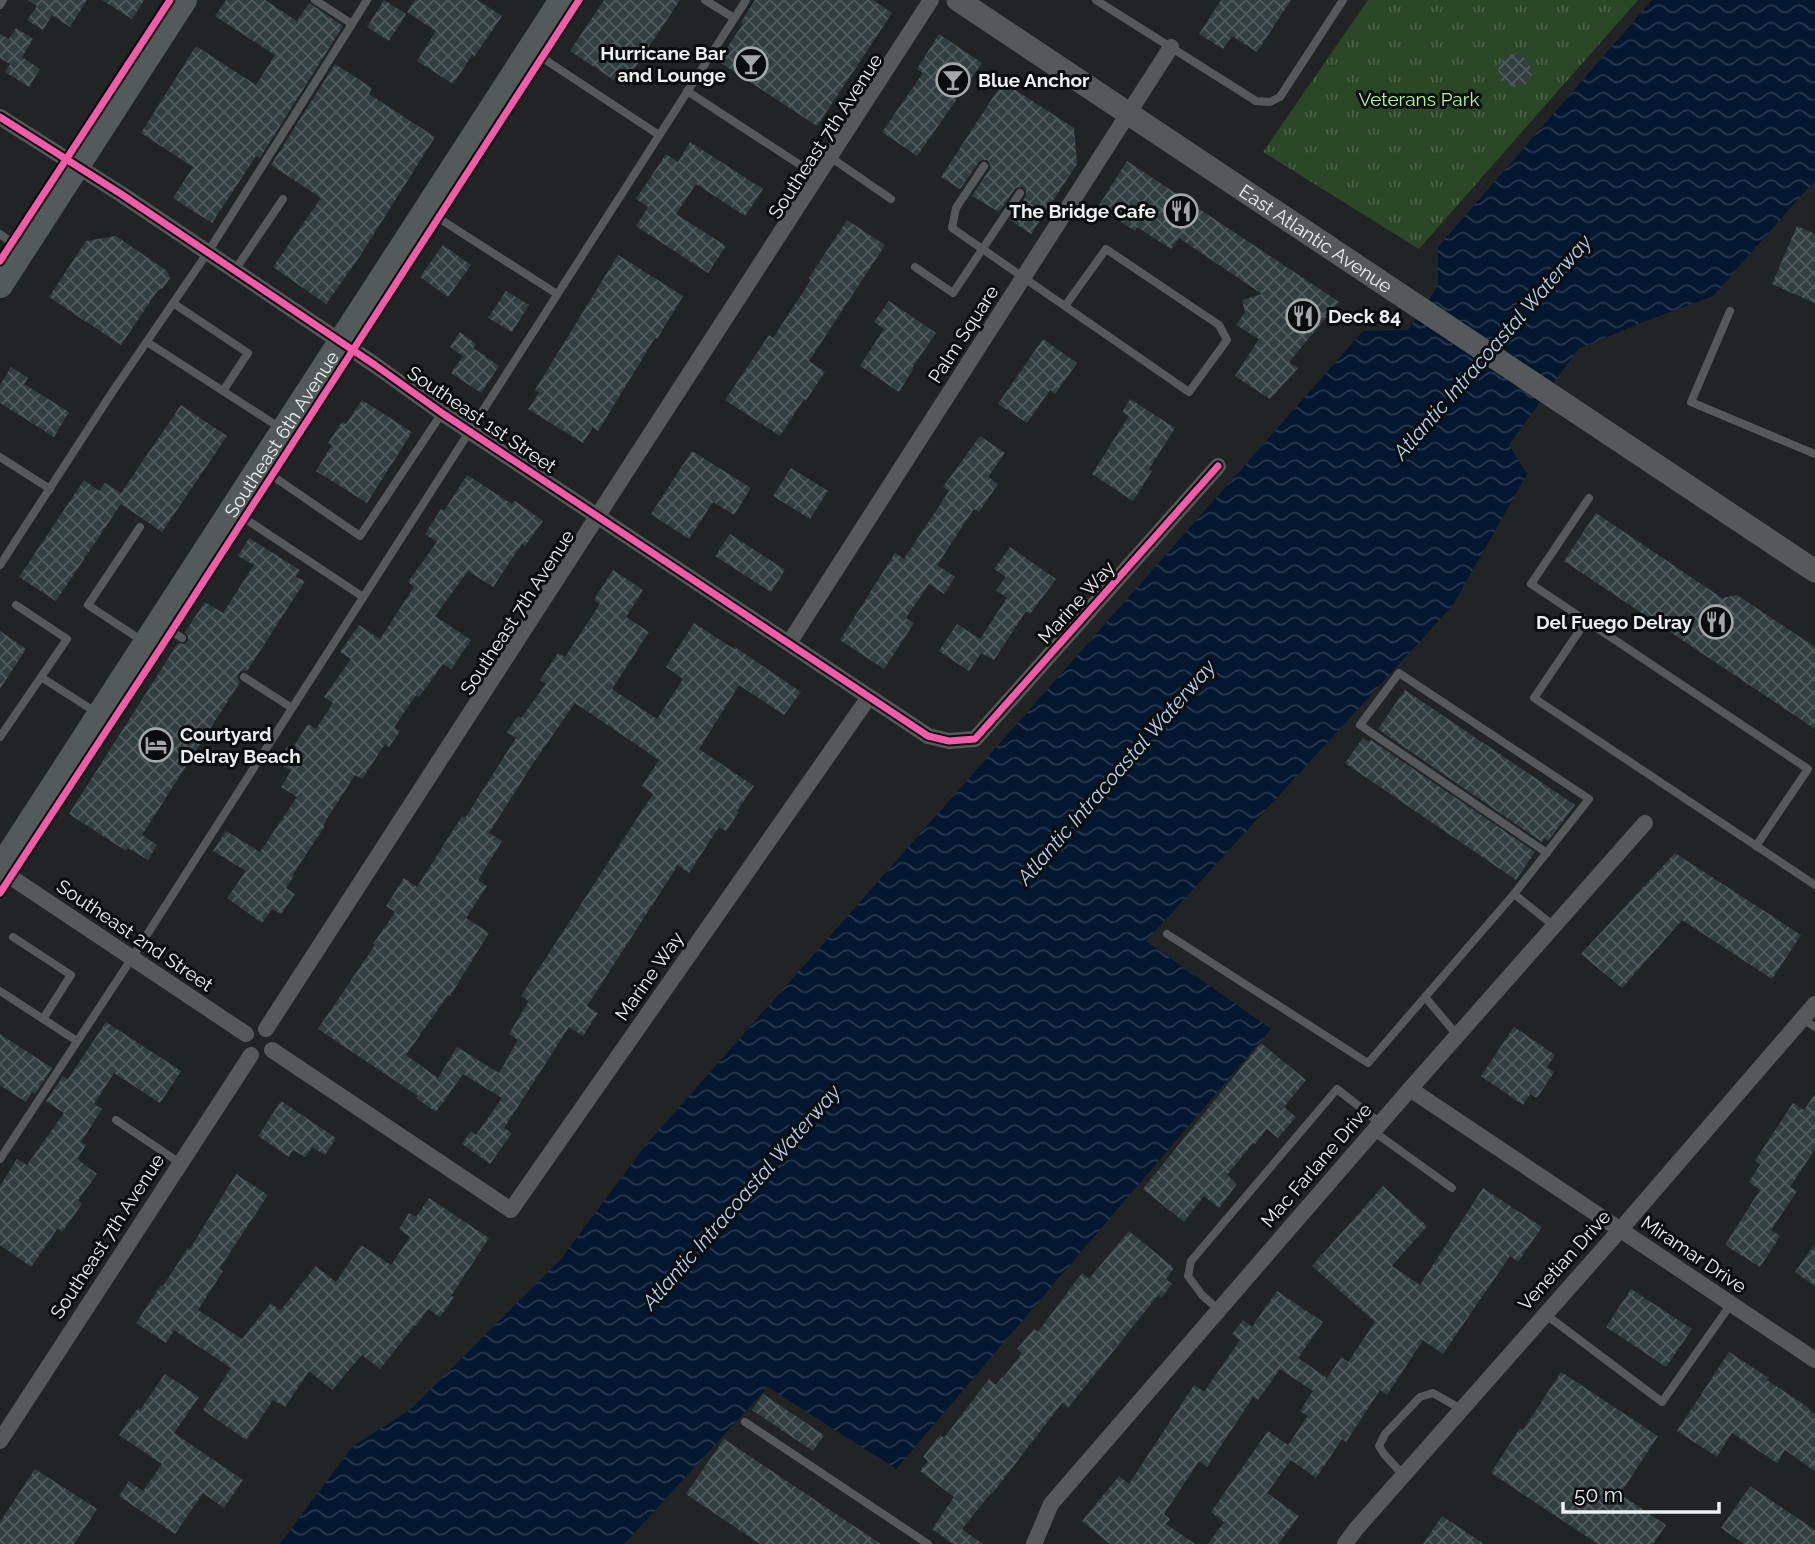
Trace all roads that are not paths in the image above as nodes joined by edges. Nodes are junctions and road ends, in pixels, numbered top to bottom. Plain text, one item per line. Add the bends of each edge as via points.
1 (3, 0) edge
2 (184, 0) edge
3 (315, 0) edge
4 (367, 0) edge
5 (705, 0) edge
6 (746, 0) edge
7 (931, 0) edge
8 (958, 0) edge
9 (1096, 0) edge
10 (1343, 0) edge
11 (556, 4) edge
12 (0, 5) edge
13 (734, 18) junction
14 (352, 24) junction
15 (1171, 47) junction
16 (530, 50) junction
17 (687, 91) junction
18 (1128, 114) junction
19 (1, 121) edge
20 (659, 135) junction
21 (830, 157) junction
22 (77, 166) junction
23 (984, 166) dead end
24 (817, 176) junction
25 (1020, 193) dead end
26 (891, 199) dead end
27 (283, 200) dead end
28 (426, 210) junction
29 (0, 234) edge
30 (982, 249) junction
31 (22, 251) junction
32 (208, 252) junction
33 (915, 267) dead end
34 (235, 270) junction
35 (1024, 278) junction
36 (0, 285) edge
37 (557, 294) junction
38 (173, 303) junction
39 (1065, 306) junction
40 (1730, 311) dead end
41 (147, 342) junction
42 (341, 342) junction
43 (223, 391) junction
44 (442, 413) junction
45 (284, 430) junction
46 (469, 431) junction
47 (1815, 454) edge
48 (0, 457) edge
49 (1218, 466) dead end
50 (260, 468) junction
51 (50, 489) junction
52 (1589, 498) dead end
53 (232, 511) junction
54 (597, 516) junction
55 (140, 527) dead end
56 (0, 565) edge
57 (1815, 570) edge
58 (363, 597) junction
59 (16, 605) dead end
60 (1586, 621) junction
61 (153, 634) junction
62 (182, 638) dead end
63 (789, 643) junction
64 (41, 677) junction
65 (244, 677) dead end
66 (869, 697) junction
67 (292, 708) junction
68 (100, 715) junction
69 (0, 737) edge
70 (949, 741) joint
71 (1644, 822) dead end
72 (1756, 846) junction
73 (1547, 853) junction
74 (0, 870) edge
75 (1815, 886) edge
76 (1514, 894) junction
77 (1554, 926) junction
78 (1167, 934) dead end
79 (13, 937) dead end
80 (132, 957) junction
81 (0, 991) edge
82 (1425, 998) junction
83 (1815, 1004) edge
84 (43, 1019) junction
85 (1809, 1023) edge
86 (267, 1029) junction
87 (246, 1034) junction
88 (1457, 1035) junction
89 (77, 1041) junction
90 (272, 1050) junction
91 (251, 1055) junction
92 (1410, 1088) junction
93 (116, 1120) dead end
94 (1377, 1127) junction
95 (0, 1140) edge
96 (9, 1146) junction
97 (0, 1159) edge
98 (180, 1163) junction
99 (1452, 1188) dead end
100 (1620, 1230) junction
101 (1731, 1304) junction
102 (1219, 1310) junction
103 (1545, 1314) junction
104 (1815, 1360) edge
105 (1461, 1409) junction
106 (745, 1422) dead end
107 (0, 1441) edge
108 (1403, 1475) junction
109 (928, 1544) edge
110 (1036, 1544) edge
111 (1345, 1544) edge

1 - 12 lane
2 - 22 main road
3 - 14 lane
4 - 14 lane
5 - 13 lane
6 - 13 lane
7 - 21 street, Southeast 7th Avenue
8 - 18 main road, East Atlantic Avenue
9 - 15 lane
10 - 15 lane via 1280,97 1270,103 1256,101
11 - 16 main road, Southeast 6th Avenue
13 - 17 lane
14 - 32 lane
15 - 18 street, Palm Square
16 - 20 lane
16 - 28 main road, Southeast 6th Avenue
17 - 20 lane
17 - 24 lane
18 - 35 street, Palm Square
18 - 57 main road, East Atlantic Avenue
19 - 22 street, Southeast 1st Street
20 - 37 lane
21 - 24 street, Southeast 7th Avenue
21 - 26 lane
22 - 31 main road
22 - 32 street, Southeast 1st Street
23 - 30 lane via 956,208 952,228
24 - 54 street, Southeast 7th Avenue
25 - 30 lane
27 - 34 lane
28 - 37 lane
28 - 42 main road, Southeast 6th Avenue
29 - 31 lane
30 - 33 lane via 953,293
30 - 35 lane
31 - 36 main road
32 - 34 street, Southeast 1st Street
32 - 38 lane
34 - 42 street, Southeast 1st Street
35 - 39 lane
35 - 63 street, Palm Square
37 - 46 lane
38 - 41 lane
38 - 43 lane via 248,353
39 - 39 lane via 1189,392 1227,340 1219,325 1106,248
40 - 47 lane via 1691,402
41 - 43 lane
41 - 51 lane
42 - 44 street, Southeast 1st Street
42 - 45 main road, Southeast 6th Avenue
43 - 45 lane
44 - 46 street, Southeast 1st Street
44 - 50 lane via 359,536
45 - 50 main road, Southeast 6th Avenue
46 - 54 street, Southeast 1st Street
46 - 58 lane
48 - 51 lane
49 - 70 street, Marine Way via 975,739
50 - 53 main road, Southeast 6th Avenue
51 - 56 lane
52 - 60 lane via 1531,584
53 - 58 lane
53 - 61 main road, Southeast 6th Avenue
54 - 63 street, Southeast 1st Street
54 - 86 street, Southeast 7th Avenue
55 - 61 lane via 88,605
58 - 67 lane
59 - 64 lane via 67,639
60 - 72 lane via 1808,769
60 - 72 lane via 1534,698
61 - 62 lane
61 - 68 main road, Southeast 6th Avenue
63 - 66 street, Southeast 1st Street
64 - 68 lane
64 - 69 lane
65 - 67 lane
66 - 70 street, Southeast 1st Street via 928,736
66 - 90 street, Marine Way via 511,1209
67 - 80 lane
68 - 74 main road, Southeast 6th Avenue
71 - 77 street, Mac Farlane Drive
72 - 75 lane
73 - 73 lane via 1589,799 1399,673 1360,725
73 - 76 lane
74 - 80 street, Southeast 2nd Street
76 - 77 lane
76 - 82 lane
77 - 88 street, Mac Farlane Drive
78 - 82 lane via 1368,1063
79 - 84 lane via 71,975
80 - 87 street, Southeast 2nd Street
80 - 89 lane
81 - 84 lane
82 - 88 lane
83 - 85 street, Venetian Drive
84 - 89 lane
85 - 100 street, Venetian Drive
86 - 87 street via 258,1027
86 - 90 street via 274,1041
87 - 91 street via 245,1048
88 - 92 street, Mac Farlane Drive
89 - 96 lane
90 - 91 street via 265,1056
91 - 98 street, Southeast 7th Avenue
92 - 94 street, Mac Farlane Drive
92 - 100 street, Miramar Drive
93 - 98 lane
94 - 99 lane
94 - 102 street, Mac Farlane Drive
94 - 102 lane via 1338,1089 1191,1261 1188,1276
95 - 96 lane
96 - 97 lane
98 - 107 street, Southeast 7th Avenue
100 - 101 street, Miramar Drive
100 - 103 street, Venetian Drive
101 - 103 lane via 1662,1402
101 - 104 street, Miramar Drive
102 - 110 street, Mac Farlane Drive via 1051,1504
103 - 105 street, Venetian Drive
105 - 108 street, Venetian Drive
105 - 108 lane via 1433,1393 1420,1397 1385,1434 1379,1446
106 - 109 lane
108 - 111 street, Venetian Drive

